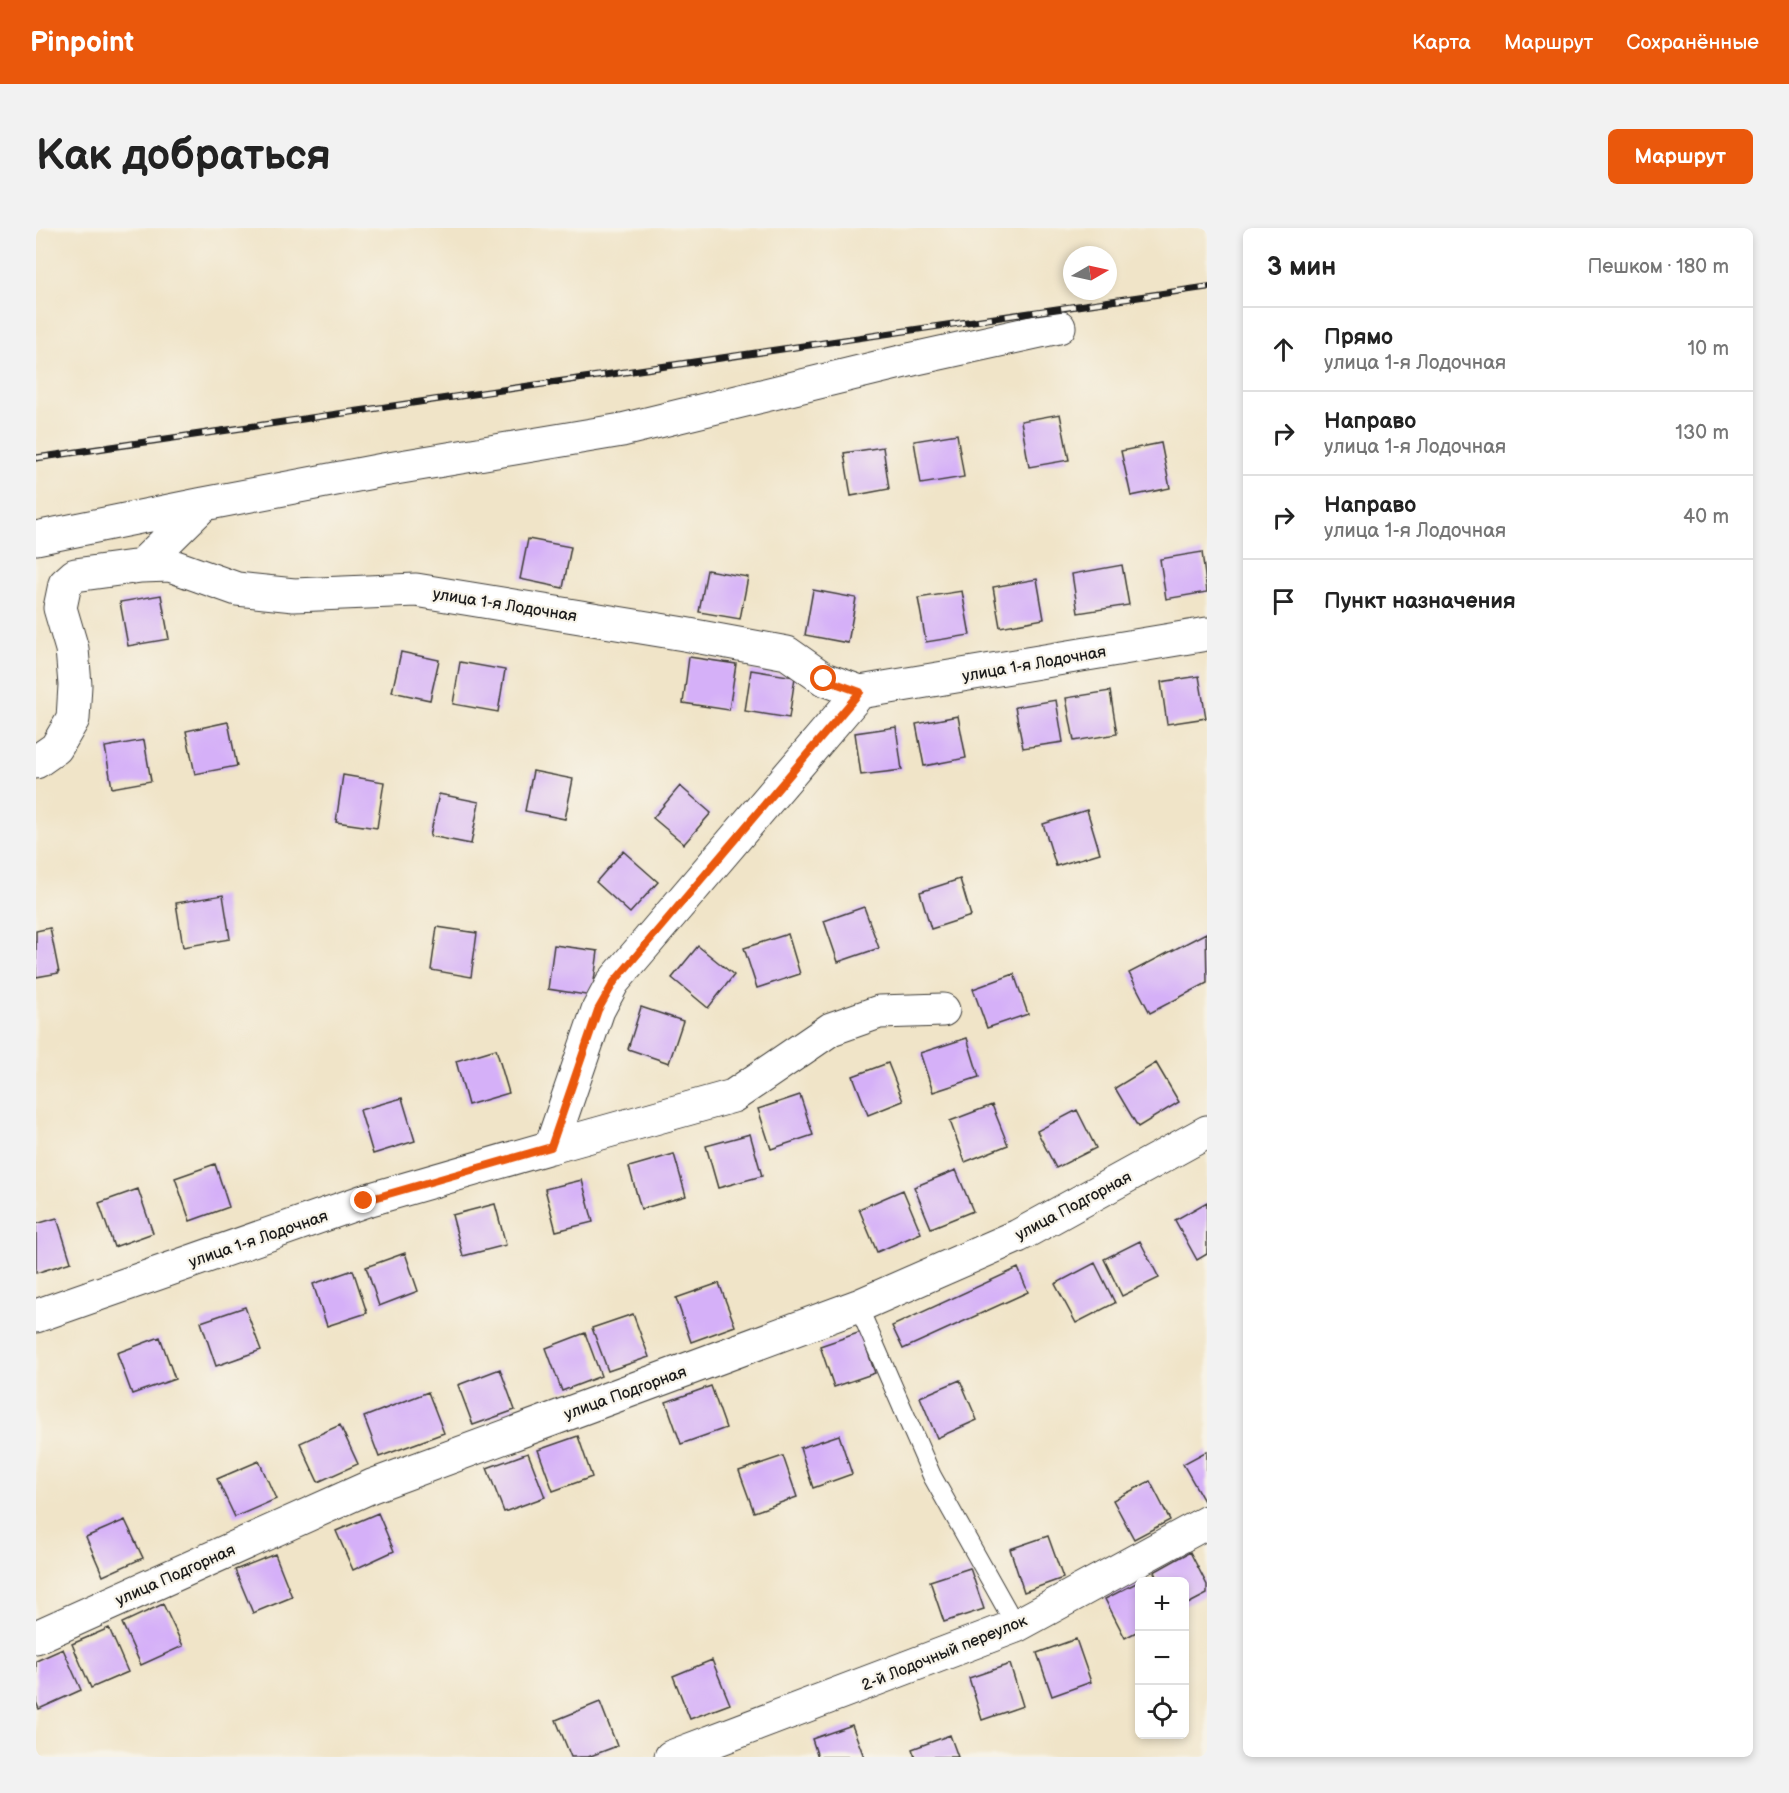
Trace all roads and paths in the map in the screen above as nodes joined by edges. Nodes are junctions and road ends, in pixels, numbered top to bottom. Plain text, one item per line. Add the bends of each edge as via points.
1 (1059, 327) dead end
2 (204, 504) junction
3 (36, 538) edge
4 (141, 566) junction
5 (1207, 634) edge
6 (860, 692) junction
7 (36, 762) edge
8 (943, 1010) dead end
9 (1207, 1132) edge
10 (551, 1147) junction
11 (858, 1306) junction
12 (36, 1316) edge
13 (1207, 1522) edge
14 (1016, 1626) junction
15 (36, 1636) edge
16 (671, 1757) edge

1 - 2 street via 622,430
2 - 3 street
2 - 4 street
4 - 6 street, улица 1-я Лодочная via 170,565 237,589 294,595 416,590 651,628 787,653 824,679
4 - 7 street, улица 1-я Лодочная via 75,575 65,584 60,608 72,649 73,719 56,748
5 - 6 street, улица 1-я Лодочная
6 - 10 street via 614,982 598,1010
8 - 10 street, улица 1-я Лодочная via 879,1012 831,1029 733,1096
9 - 11 street, улица Подгорная via 1018,1236
10 - 12 street, улица 1-я Лодочная via 364,1201
11 - 14 lane via 932,1476
11 - 15 street, улица Подгорная via 372,1486
13 - 14 street, 2-й Лодочный переулок
14 - 16 street, 2-й Лодочный переулок

